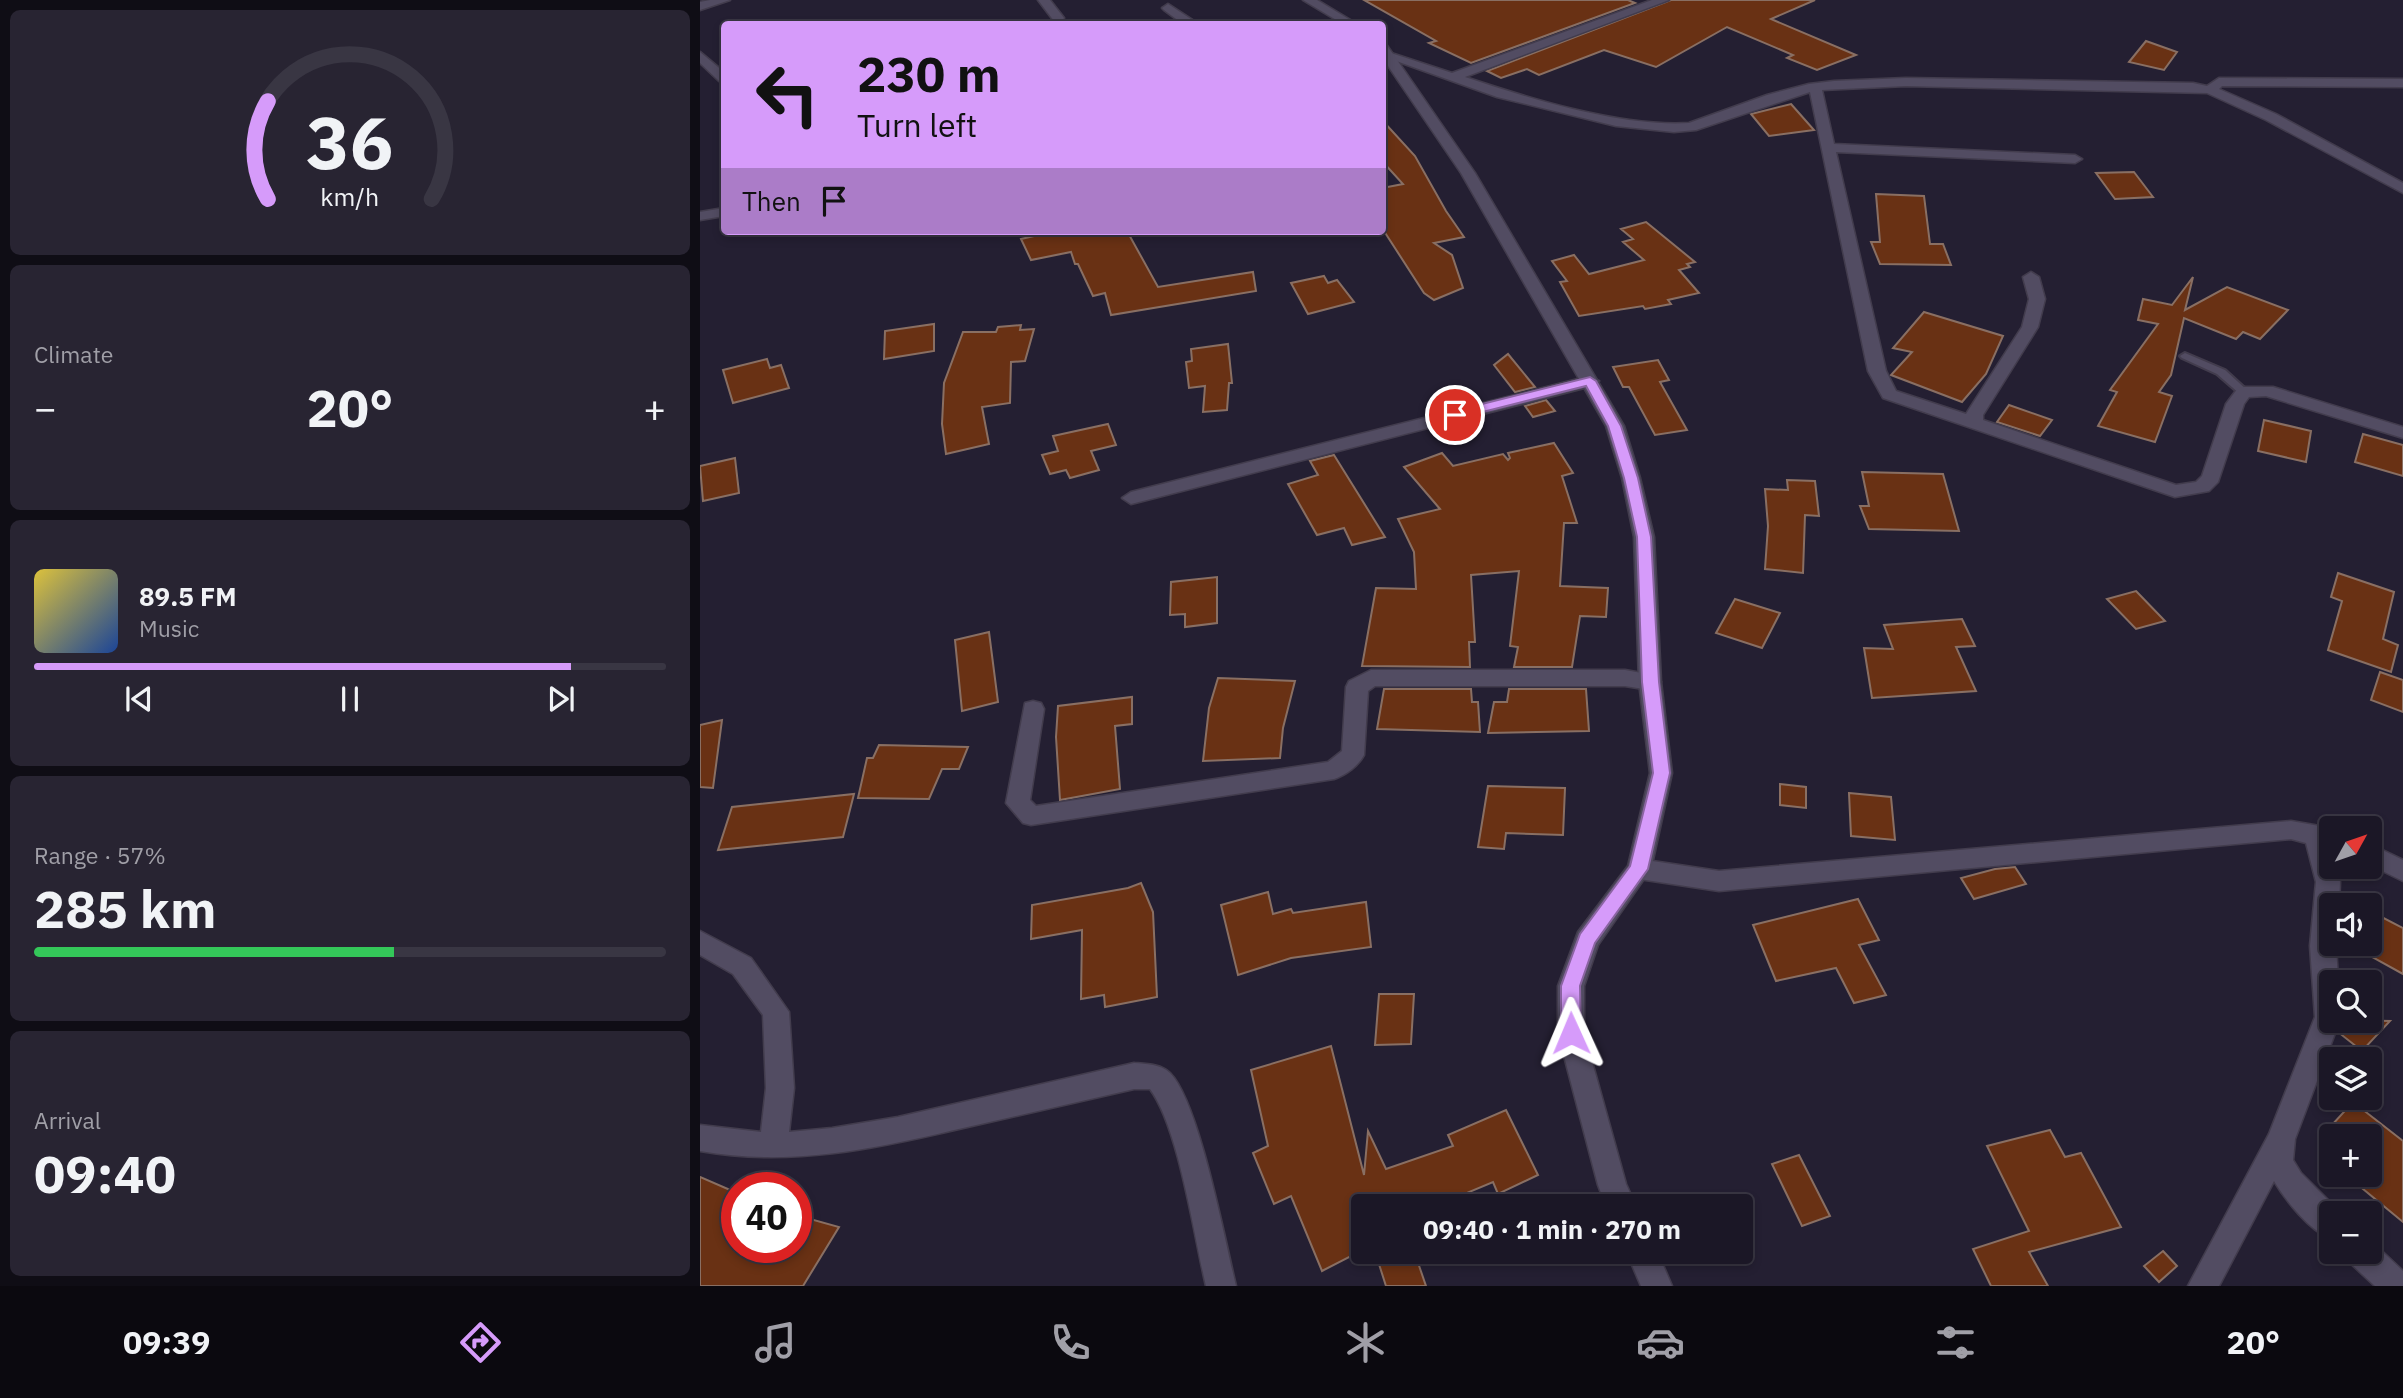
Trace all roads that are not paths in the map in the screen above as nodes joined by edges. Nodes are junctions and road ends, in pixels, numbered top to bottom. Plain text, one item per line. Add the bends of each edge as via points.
1 (724, 0) edge
2 (1044, 0) edge
3 (1310, 0) edge
4 (1663, 0) edge
5 (700, 6) edge
6 (1168, 8) dead end
7 (1058, 18) dead end
8 (1186, 21) edge
9 (1346, 21) edge
10 (700, 56) edge
11 (1389, 62) edge
12 (721, 75) edge
13 (1451, 78) junction
14 (2403, 83) edge
15 (1815, 87) junction
16 (2210, 90) junction
17 (1829, 148) junction
18 (2076, 159) dead end
19 (2403, 189) edge
20 (721, 212) edge
21 (700, 216) edge
22 (2031, 277) dead end
23 (2185, 356) dead end
24 (1590, 381) junction
25 (2244, 392) junction
26 (1974, 423) junction
27 (2403, 433) edge
28 (1131, 498) dead end
29 (1650, 682) junction
30 (1033, 709) dead end
31 (2319, 835) edge
32 (2382, 860) edge
33 (1639, 869) junction
34 (2403, 871) edge
35 (2328, 879) edge
36 (700, 942) edge
37 (700, 1138) edge
38 (2281, 1139) junction
39 (774, 1144) junction
40 (1616, 1194) edge
41 (2319, 1212) edge
42 (1647, 1264) edge
43 (2374, 1264) edge
44 (1221, 1286) edge
45 (1657, 1286) edge
46 (2203, 1286) edge
47 (2397, 1286) edge

1 - 5 street
2 - 7 street
3 - 9 street
4 - 13 street
6 - 8 street
10 - 12 street
11 - 13 street
11 - 24 street via 1468,173
13 - 15 street via 1616,122 1674,128 1691,127
14 - 16 street via 2220,82
15 - 16 street via 1933,82
15 - 17 street
16 - 19 street via 2271,117
17 - 18 street
17 - 26 street via 1877,371 1889,394
20 - 21 street
22 - 26 street via 2037,299 2030,327 1974,415
23 - 25 lane via 2221,372
24 - 28 street
24 - 29 street via 1615,426 1642,527
25 - 26 street via 2235,404 2211,478 2190,491 2175,491
25 - 27 street via 2267,391
29 - 30 street via 1625,678 1371,678 1357,687 1353,755 1334,770 1031,816 1018,803
29 - 33 street via 1661,773
31 - 33 street via 2291,830 1719,881
32 - 34 street
33 - 40 street via 1587,940 1571,986 1571,1033
35 - 38 street via 2323,946 2328,1017
36 - 39 street via 741,966 776,1012 780,1088
37 - 39 street
38 - 41 street via 2279,1162 2291,1184
38 - 46 street
39 - 44 street via 864,1138 1134,1076 1152,1077 1166,1089 1182,1126
42 - 45 street
43 - 47 street

